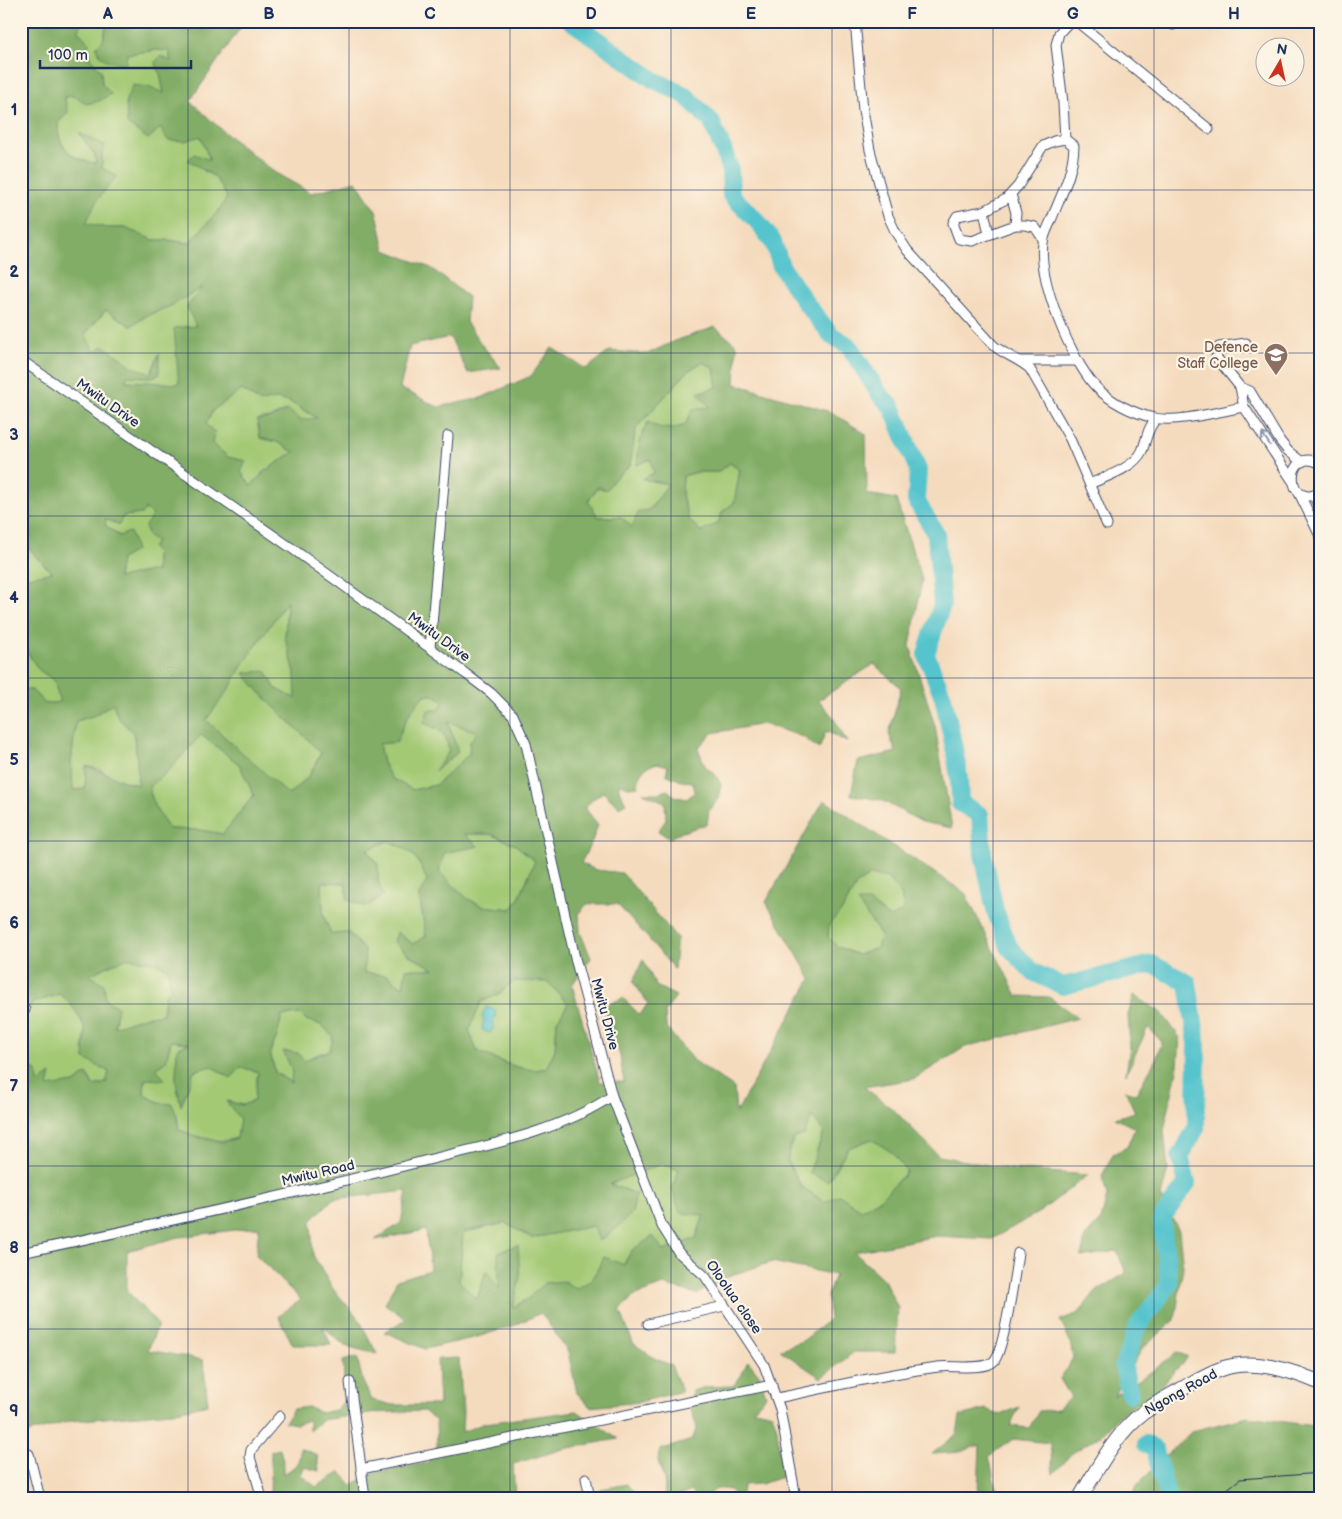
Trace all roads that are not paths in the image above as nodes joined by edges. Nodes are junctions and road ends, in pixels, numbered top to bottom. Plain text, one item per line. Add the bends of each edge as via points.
1 (855, 21) edge
2 (1070, 21) edge
3 (1076, 21) edge
4 (1209, 129) dead end
5 (1065, 139) junction
6 (1011, 194) junction
7 (984, 210) junction
8 (1015, 226) junction
9 (989, 234) junction
10 (1043, 239) junction
11 (1246, 343) dead end
12 (21, 360) edge
13 (1021, 361) junction
14 (1078, 361) junction
15 (1240, 387) junction
16 (1244, 407) junction
17 (1156, 419) junction
18 (448, 436) dead end
19 (1302, 462) junction
20 (1321, 464) edge
21 (1292, 480) junction
22 (1090, 484) junction
23 (1298, 491) junction
24 (1317, 493) edge
25 (1321, 513) edge
26 (1107, 525) dead end
27 (1321, 538) edge
28 (430, 648) junction
29 (612, 1096) junction
30 (21, 1252) edge
31 (1018, 1253) dead end
32 (724, 1306) junction
33 (648, 1324) dead end
34 (350, 1382) dead end
35 (1321, 1383) edge
36 (772, 1385) junction
37 (777, 1398) junction
38 (280, 1416) dead end
39 (29, 1454) dead end
40 (362, 1469) junction
41 (586, 1478) dead end
42 (40, 1498) edge
43 (262, 1498) edge
44 (365, 1498) edge
45 (590, 1498) edge
46 (796, 1498) edge
47 (1080, 1498) edge

1 - 13 street via 870,150 888,216 896,233 993,346
2 - 5 street via 1059,33 1056,45
3 - 4 street
5 - 6 street via 1043,146
5 - 10 street via 1074,146 1073,164
6 - 7 street
6 - 8 street via 1016,213
7 - 9 street
7 - 9 street via 956,216 953,223 959,239 972,241
8 - 9 street
8 - 10 street via 1035,228
10 - 14 street via 1041,257 1050,294
11 - 15 street via 1219,348 1216,357
12 - 28 street, Mwitu Drive
13 - 14 street
13 - 22 street via 1042,389
14 - 17 street via 1103,394 1132,411
15 - 16 street
15 - 19 street via 1250,392 1288,452
16 - 17 street
21 -> 16 street
17 - 22 street via 1150,425 1136,460
18 - 28 street
19 - 20 street via 1310,460
19 - 21 street via 1293,471
21 - 23 street
22 - 26 street
23 - 24 street
23 - 27 street
24 - 25 street
28 - 29 street, Mwitu Drive via 491,693 513,715 526,744 575,958
29 - 30 street, Mwitu Road via 583,1114 522,1136 324,1186
29 - 32 street, Oloolua close via 662,1226 679,1253 705,1276
31 - 37 street via 1004,1336 994,1361 978,1366 939,1366
32 - 33 street
32 - 36 street, Oloolua close via 764,1365
34 - 40 street
35 - 47 main road, Ngong Road via 1276,1367 1243,1365 1208,1374 1142,1413 1119,1437
36 - 37 street, Oloolua close
36 - 40 street
37 - 46 street, Oloolua close
38 - 43 street via 251,1450 250,1457
39 - 42 street
40 - 44 street
41 - 45 street

